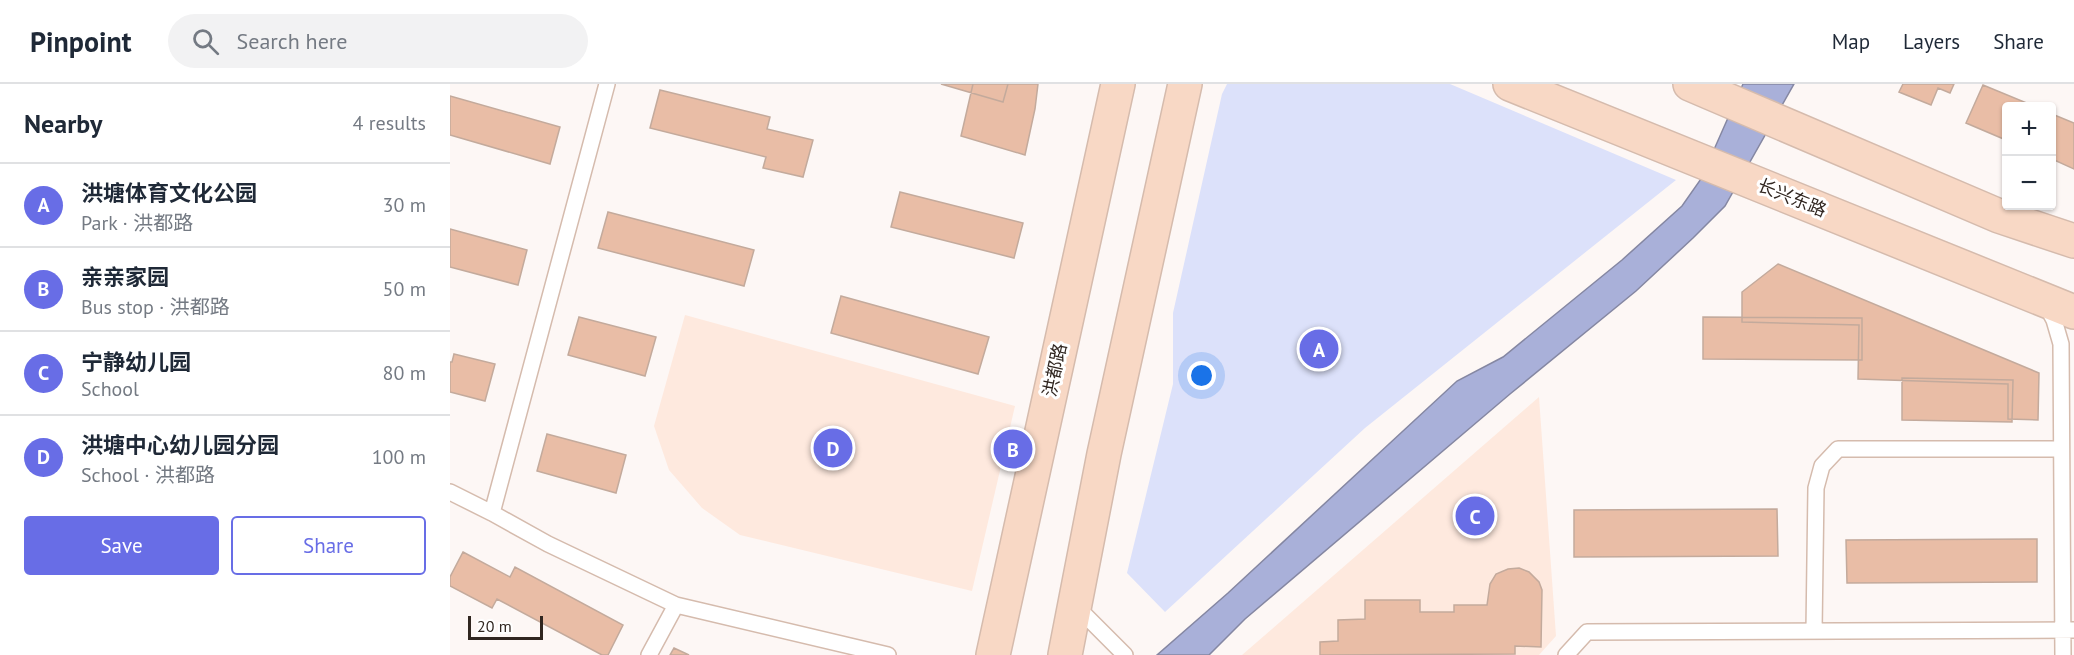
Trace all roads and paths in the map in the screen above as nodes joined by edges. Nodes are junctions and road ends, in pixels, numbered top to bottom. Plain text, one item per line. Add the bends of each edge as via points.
1 (607, 84) edge
2 (1118, 84) edge
3 (1185, 84) edge
4 (1510, 84) edge
5 (1700, 88) edge
6 (1999, 216) junction
7 (2074, 241) edge
8 (2074, 256) edge
9 (2043, 299) junction
10 (2074, 312) edge
11 (2061, 449) junction
12 (450, 492) edge
13 (492, 513) junction
14 (676, 605) junction
15 (1075, 605) junction
16 (2068, 630) edge
17 (1814, 631) junction
18 (649, 655) edge
19 (888, 655) edge
20 (993, 655) edge
21 (1065, 655) edge
22 (1125, 655) edge
23 (1566, 655) edge
24 (2063, 655) edge

1 - 13 lane
2 - 20 main road, 洪都路
3 - 15 main road
4 - 9 main road, 长兴东路
5 - 6 main road
6 - 7 main road
6 - 8 main road
9 - 10 main road, 长兴东路
9 - 11 lane via 2061,344
11 - 16 lane
11 - 17 lane via 1838,449 1822,466 1816,488
12 - 13 lane
13 - 14 lane
14 - 18 lane
14 - 19 lane
15 - 21 main road
15 - 22 lane
16 - 17 lane
16 - 24 lane
17 - 23 lane via 1587,632

